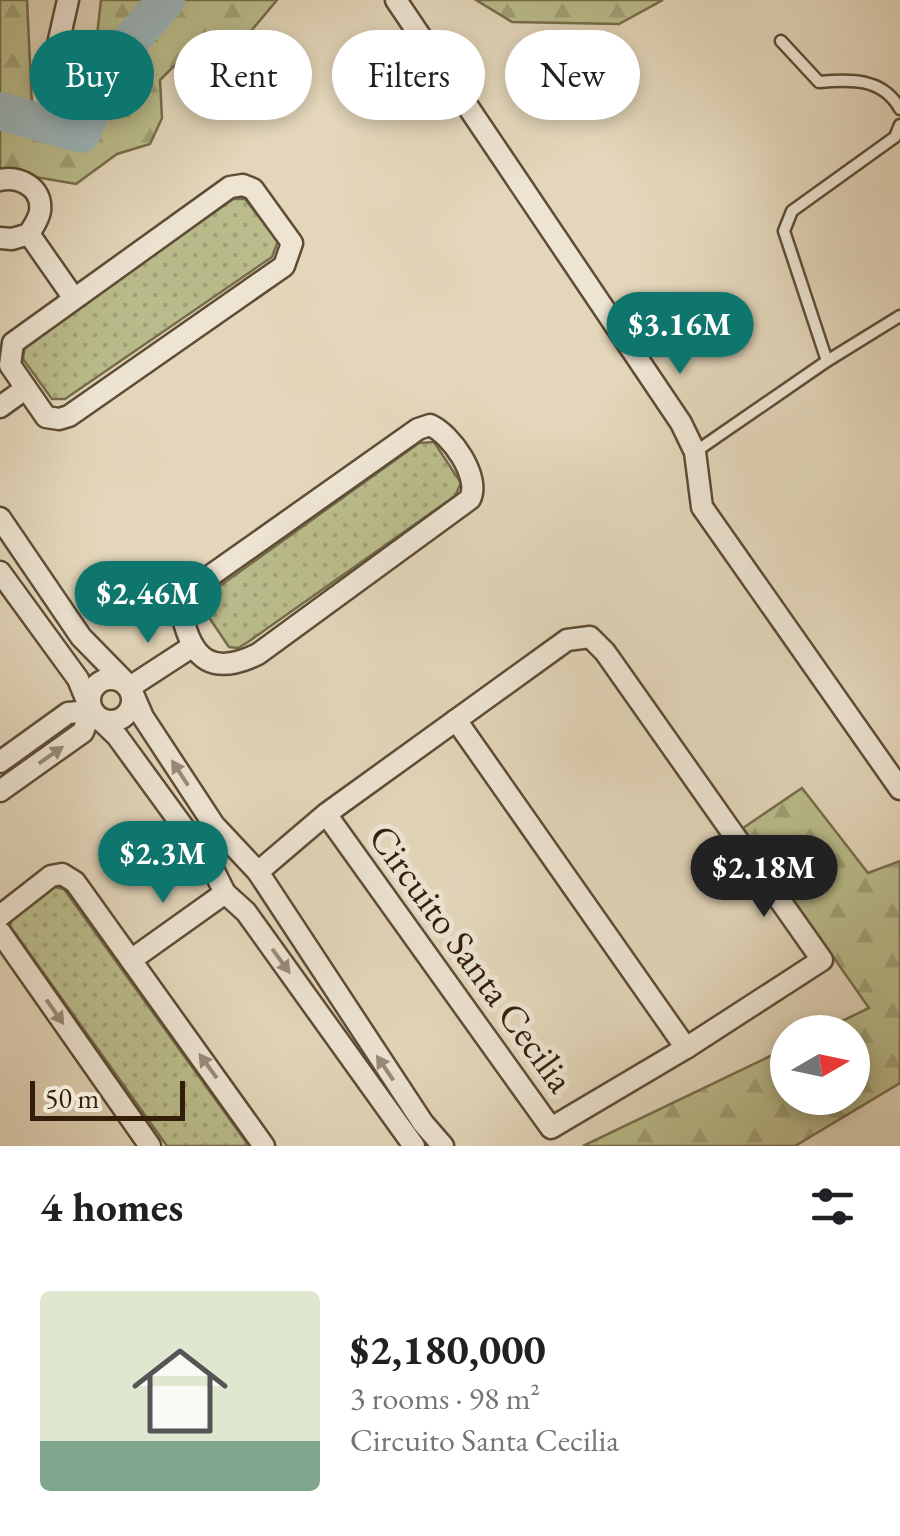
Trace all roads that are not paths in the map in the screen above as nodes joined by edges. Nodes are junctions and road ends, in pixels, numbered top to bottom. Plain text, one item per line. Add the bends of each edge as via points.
1 (68, 0) edge
2 (396, 0) edge
3 (61, 30) edge
4 (781, 41) dead end
5 (900, 109) edge
6 (900, 125) edge
7 (0, 180) edge
8 (29, 234) junction
9 (0, 238) edge
10 (72, 298) junction
11 (900, 316) edge
12 (828, 360) junction
13 (25, 389) junction
14 (0, 408) edge
15 (696, 452) junction
16 (0, 518) edge
17 (0, 572) edge
18 (193, 646) junction
19 (130, 688) junction
20 (91, 711) junction
21 (456, 720) junction
22 (0, 762) edge
23 (900, 789) edge
24 (0, 791) edge
25 (326, 814) junction
26 (258, 872) junction
27 (225, 893) junction
28 (0, 916) edge
29 (0, 932) edge
30 (131, 960) junction
31 (686, 1048) junction
32 (150, 1146) edge
33 (264, 1146) edge
34 (414, 1146) edge
35 (443, 1146) edge

1 - 3 street
2 - 15 street
4 - 5 lane via 819,82 868,83 891,92
6 - 12 lane via 894,137 786,220 784,231
7 - 8 street via 22,181 37,194 40,214
8 - 9 street
8 - 10 street
10 - 13 street via 13,343 10,365
10 - 13 street via 230,186 253,189 292,243 284,266 70,416 46,416
11 - 12 lane
12 - 15 lane
13 - 14 street
15 - 23 street via 702,507
16 - 19 street via 81,637
17 - 20 street via 78,679
18 - 18 street via 215,665 236,665 258,654 470,499 473,476 441,430 418,429 193,588 182,614
18 - 19 street
19 - 20 street via 131,708 118,717 106,720
26 -> 19 street via 214,825
20 - 22 street via 68,713
24 -> 20 street via 83,732
20 - 27 street via 117,736
21 - 25 street, Circuito Santa Cecilia
21 - 31 street
21 - 31 street, Circuito Santa Cecilia via 568,640 590,637 822,960
25 - 26 street, Circuito Santa Cecilia
25 - 31 street, Circuito Santa Cecilia via 550,1128
26 - 27 street, Circuito Santa Cecilia via 257,897 240,901
35 -> 26 street
27 - 30 street
27 -> 34 street via 246,912
28 - 30 street via 62,874 75,882
29 -> 32 street
33 -> 30 street

